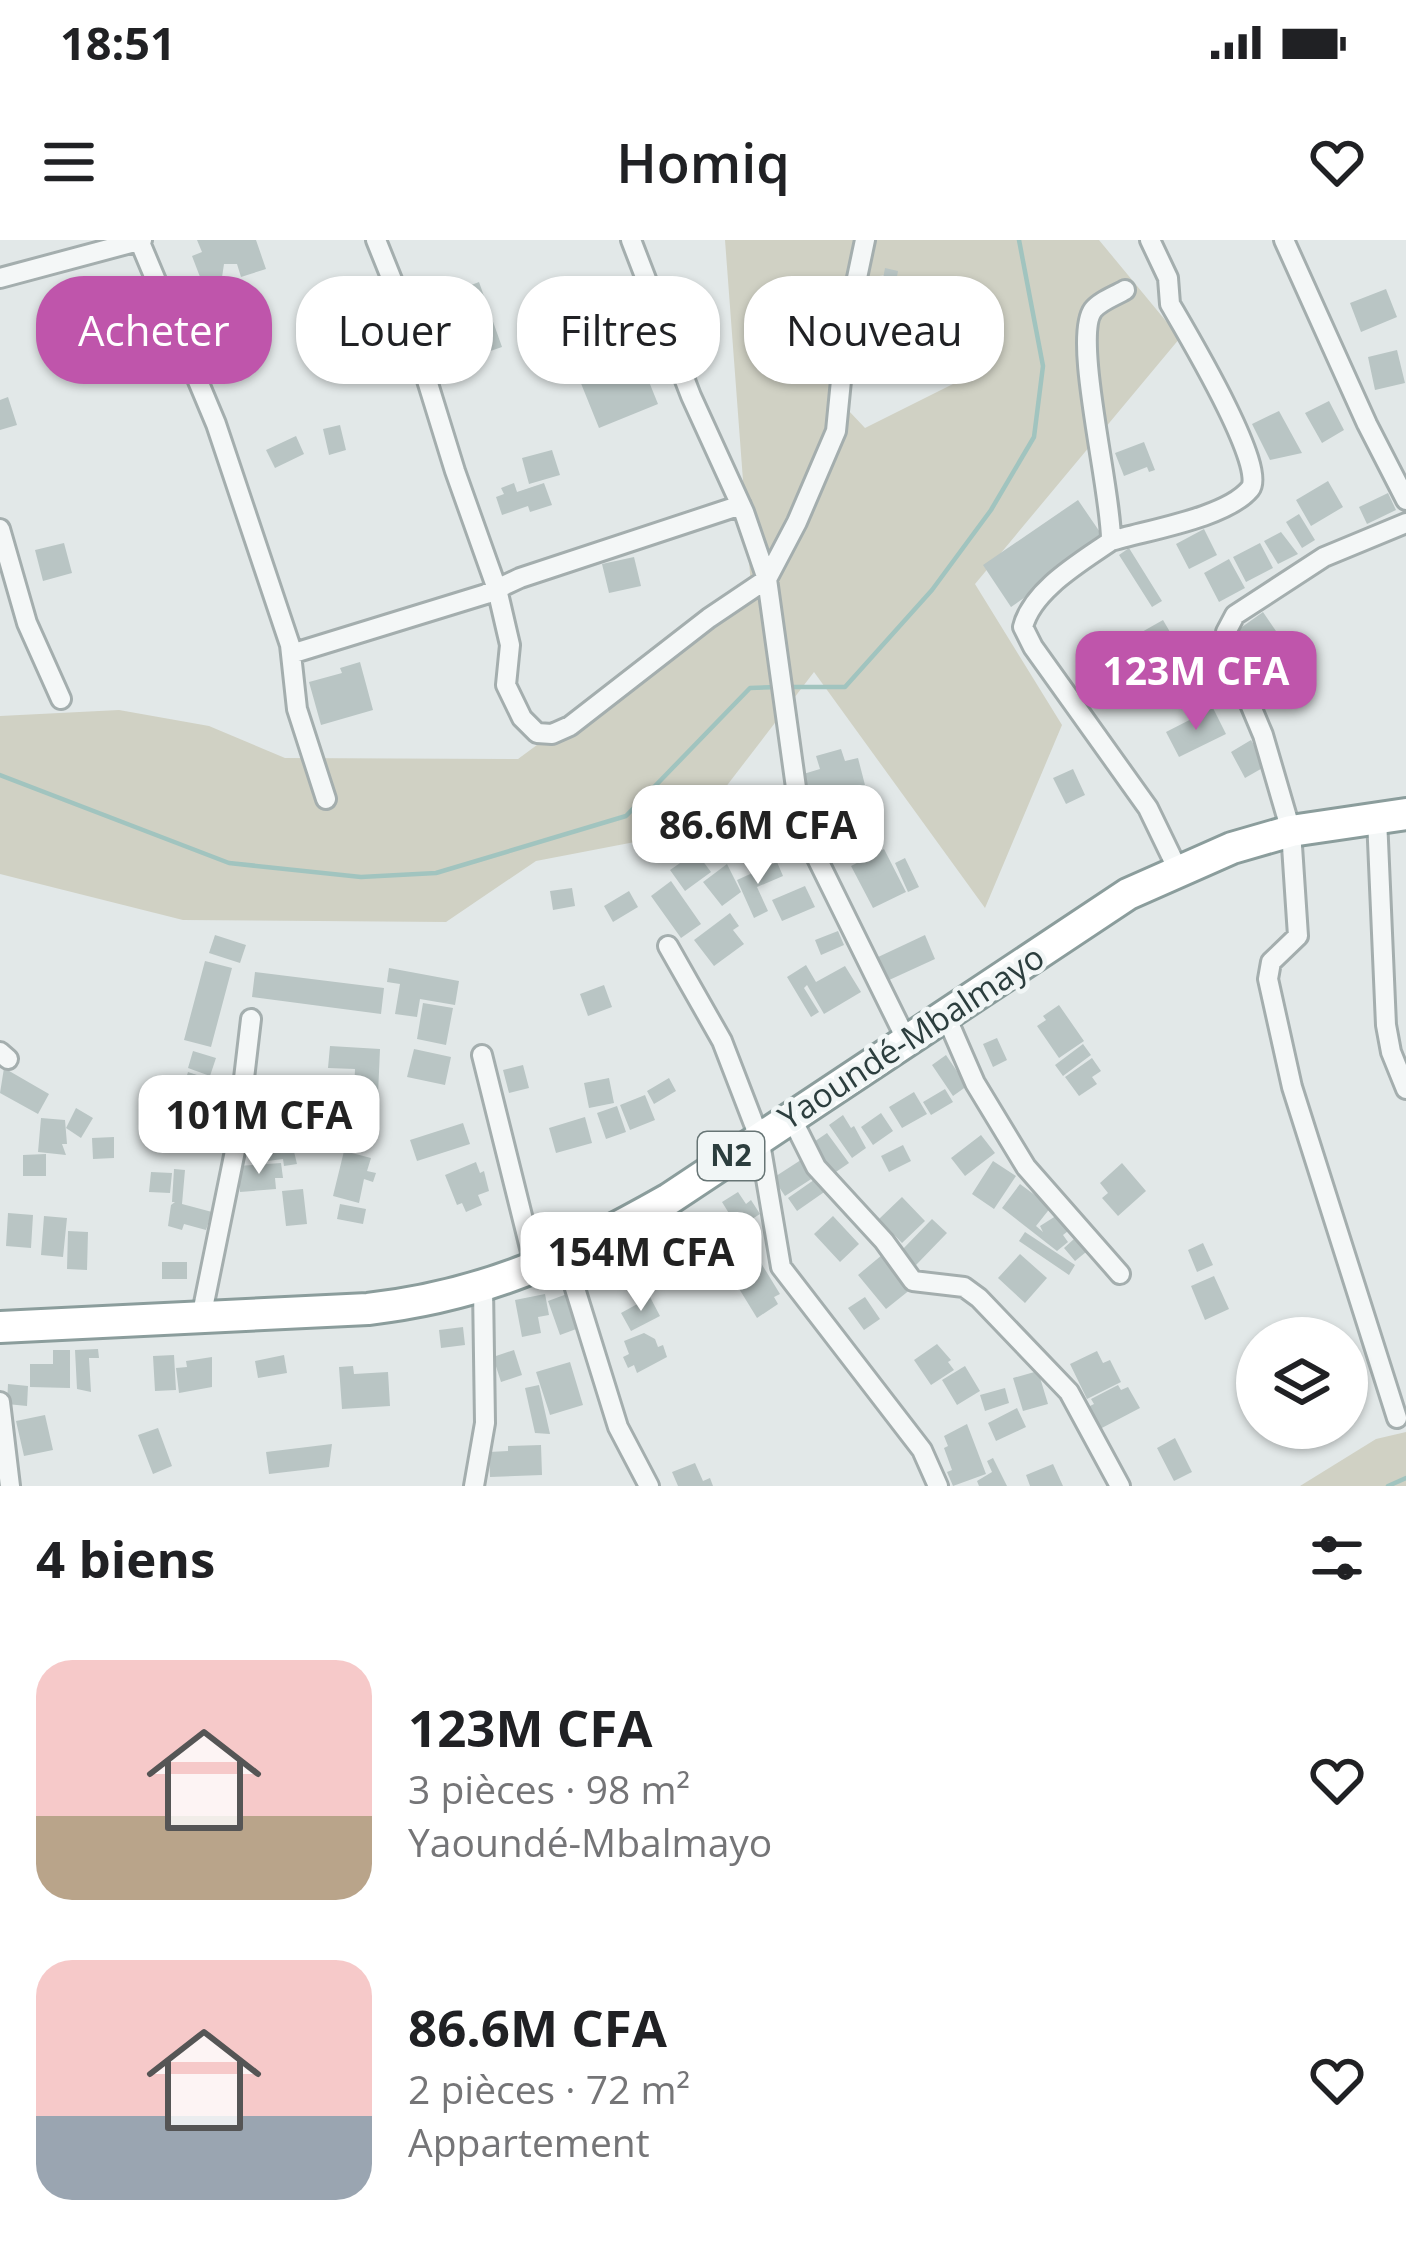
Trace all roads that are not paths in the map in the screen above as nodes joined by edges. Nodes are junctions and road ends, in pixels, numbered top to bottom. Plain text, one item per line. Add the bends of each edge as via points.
1 (140, 240) edge
2 (376, 240) edge
3 (631, 240) edge
4 (865, 240) edge
5 (1150, 240) edge
6 (1284, 240) edge
7 (0, 278) edge
8 (1125, 290) dead end
9 (1406, 500) edge
10 (741, 505) junction
11 (1406, 523) edge
12 (0, 529) edge
13 (1111, 541) junction
14 (767, 579) junction
15 (497, 589) junction
16 (291, 654) junction
17 (61, 699) dead end
18 (326, 800) dead end
19 (1391, 816) edge
20 (1292, 832) junction
21 (1178, 870) junction
22 (668, 946) dead end
23 (945, 1014) junction
24 (251, 1019) dead end
25 (908, 1041) junction
26 (482, 1055) dead end
27 (1406, 1089) edge
28 (791, 1117) junction
29 (759, 1137) junction
30 (564, 1253) junction
31 (535, 1268) junction
32 (1120, 1274) dead end
33 (484, 1288) junction
34 (201, 1318) junction
35 (0, 1328) edge
36 (0, 1402) edge
37 (1397, 1418) dead end
38 (10, 1486) edge
39 (474, 1486) edge
40 (650, 1486) edge
41 (938, 1486) edge
42 (1120, 1486) edge

1 - 7 street
1 - 16 street via 216,424
2 - 15 street
3 - 10 street
4 - 14 street via 836,431
5 - 13 street via 1171,304 1255,480 1218,510
6 - 9 street
8 - 13 street via 1095,307 1084,329
10 - 14 street
10 - 15 street
11 - 20 street via 1324,557 1235,616 1226,632
12 - 17 street
13 - 21 street via 1027,611 1023,627 1148,808
14 - 15 street via 552,734 537,733 522,718 506,685 510,645
14 - 25 street via 808,841
15 - 16 street
16 - 18 street via 301,725
19 - 20 highway, Yaoundé-Mbalmayo / N2
19 - 27 street via 1386,1025
20 - 21 highway, Yaoundé-Mbalmayo / N2
20 - 37 street via 1298,936 1271,962 1268,979 1292,1087
21 - 23 highway, Yaoundé-Mbalmayo / N2
22 - 29 street via 722,1041
23 - 25 highway, Yaoundé-Mbalmayo / N2
23 - 32 street via 1016,1151
24 - 34 street via 236,1146
25 - 28 highway, Yaoundé-Mbalmayo / N2
26 - 31 street
28 - 29 highway, Yaoundé-Mbalmayo / N2
28 - 42 street via 816,1167 913,1281 979,1298 1069,1391
29 - 30 highway, Yaoundé-Mbalmayo / N2 via 669,1199
29 - 41 street via 781,1267 922,1450
30 - 31 highway, Yaoundé-Mbalmayo / N2
30 - 40 street via 618,1427
31 - 33 highway, Yaoundé-Mbalmayo / N2
33 - 34 highway, Yaoundé-Mbalmayo / N2 via 368,1309
33 - 39 street via 486,1405
34 - 35 highway, Yaoundé-Mbalmayo / N2
36 - 38 street

